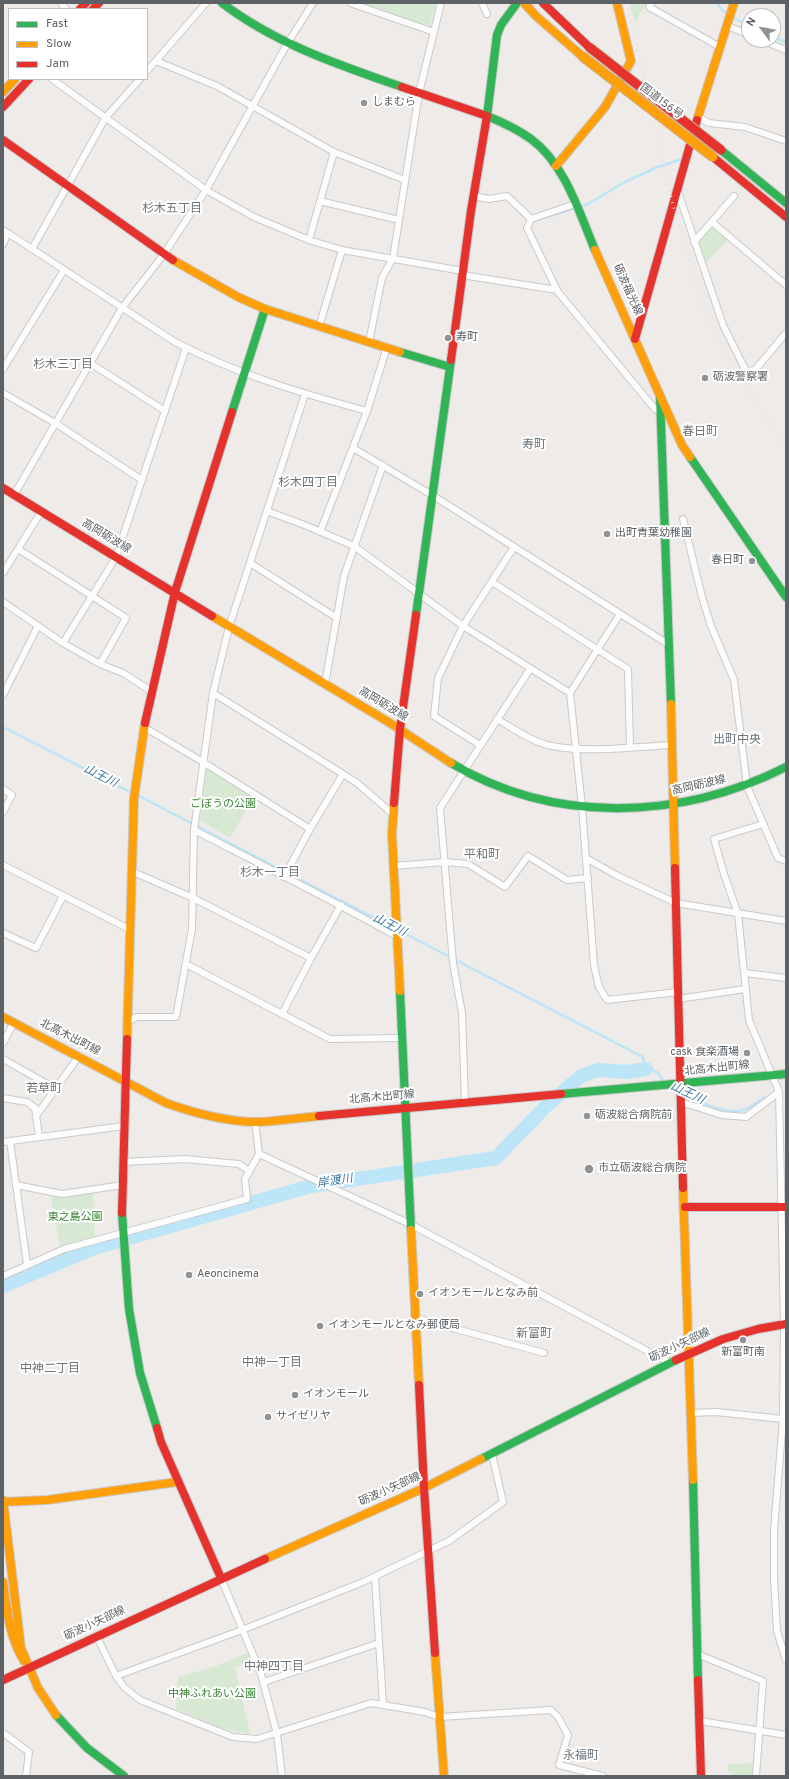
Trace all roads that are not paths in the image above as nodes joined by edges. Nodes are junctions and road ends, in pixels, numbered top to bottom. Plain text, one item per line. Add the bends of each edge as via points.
1 (206, 3) edge
2 (222, 3) edge
3 (313, 3) edge
4 (350, 3) edge
5 (441, 3) edge
6 (482, 3) edge
7 (517, 3) edge
8 (524, 3) edge
9 (543, 3) edge
10 (617, 3) edge
11 (651, 3) edge
12 (734, 3) edge
13 (487, 14) dead end
14 (728, 26) junction
15 (434, 32) junction
16 (741, 32) edge
17 (287, 44) junction
18 (720, 47) junction
19 (156, 61) junction
20 (148, 70) edge
21 (14, 80) edge
22 (28, 80) edge
23 (53, 80) edge
24 (139, 80) edge
25 (3, 92) edge
26 (419, 93) junction
27 (3, 107) edge
28 (252, 107) junction
29 (487, 116) junction
30 (106, 117) junction
31 (698, 117) junction
32 (3, 140) edge
33 (786, 141) edge
34 (334, 152) junction
35 (556, 166) junction
36 (405, 180) junction
37 (67, 186) junction
38 (678, 189) junction
39 (206, 190) junction
40 (473, 196) junction
41 (734, 196) dead end
42 (320, 201) junction
43 (786, 202) edge
44 (575, 204) junction
45 (786, 217) edge
46 (531, 219) junction
47 (399, 220) junction
48 (712, 222) junction
49 (6, 232) edge
50 (309, 240) junction
51 (694, 242) junction
52 (3, 244) edge
53 (32, 249) junction
54 (342, 250) junction
55 (164, 254) junction
56 (393, 258) junction
57 (64, 270) junction
58 (463, 273) junction
59 (786, 285) edge
60 (557, 290) junction
61 (122, 308) junction
62 (265, 309) junction
63 (319, 327) junction
64 (786, 333) edge
65 (635, 339) junction
66 (369, 342) junction
67 (387, 347) junction
68 (186, 348) junction
69 (90, 363) junction
70 (450, 367) junction
71 (3, 369) edge
72 (243, 374) junction
73 (3, 393) edge
74 (305, 394) junction
75 (660, 396) junction
76 (660, 410) junction
77 (165, 411) junction
78 (367, 411) junction
79 (55, 423) junction
80 (353, 448) junction
81 (383, 465) junction
82 (142, 480) junction
83 (3, 488) edge
84 (14, 495) junction
85 (432, 495) junction
86 (267, 511) junction
87 (41, 512) junction
88 (683, 519) dead end
89 (320, 532) junction
90 (354, 546) junction
91 (514, 547) junction
92 (18, 549) junction
93 (116, 557) junction
94 (250, 564) junction
95 (3, 573) edge
96 (492, 582) junction
97 (174, 592) junction
98 (418, 594) junction
99 (92, 596) junction
100 (786, 597) edge
101 (3, 602) edge
102 (620, 614) junction
103 (337, 618) junction
104 (38, 626) junction
105 (463, 626) junction
106 (229, 627) junction
107 (63, 643) junction
108 (668, 644) junction
109 (598, 650) junction
110 (100, 664) junction
111 (530, 669) junction
112 (326, 684) junction
113 (151, 691) junction
114 (214, 693) junction
115 (570, 693) junction
116 (3, 695) edge
117 (497, 719) junction
118 (144, 728) junction
119 (400, 729) junction
120 (480, 745) junction
121 (672, 745) junction
122 (630, 747) junction
123 (576, 749) junction
124 (203, 762) junction
125 (786, 767) edge
126 (464, 771) junction
127 (343, 774) junction
128 (747, 786) junction
129 (3, 790) edge
130 (674, 804) junction
131 (582, 808) junction
132 (3, 812) edge
133 (393, 814) junction
134 (763, 824) junction
135 (310, 829) junction
136 (194, 830) junction
137 (586, 858) junction
138 (786, 861) edge
139 (445, 862) junction
140 (3, 865) edge
141 (393, 866) junction
142 (131, 871) junction
143 (284, 877) junction
144 (588, 878) junction
145 (63, 896) junction
146 (193, 898) junction
147 (676, 903) junction
148 (341, 905) junction
149 (738, 914) junction
150 (786, 921) edge
151 (129, 929) junction
152 (3, 933) edge
153 (396, 936) junction
154 (311, 958) junction
155 (186, 964) junction
156 (745, 973) junction
157 (786, 978) edge
158 (745, 989) junction
159 (678, 995) junction
160 (282, 1014) junction
161 (3, 1017) edge
162 (14, 1022) junction
163 (127, 1022) junction
164 (401, 1038) junction
165 (3, 1043) edge
166 (80, 1056) junction
167 (3, 1059) edge
168 (786, 1074) edge
169 (772, 1076) junction
170 (127, 1081) junction
171 (680, 1085) junction
172 (56, 1088) junction
173 (779, 1092) junction
174 (3, 1098) edge
175 (465, 1102) junction
176 (681, 1102) junction
177 (406, 1108) junction
178 (36, 1116) junction
179 (255, 1122) junction
180 (124, 1126) junction
181 (39, 1137) junction
182 (6, 1142) edge
183 (259, 1154) junction
184 (123, 1162) junction
185 (249, 1170) junction
186 (16, 1185) junction
187 (123, 1185) junction
188 (685, 1207) junction
189 (784, 1207) edge
190 (410, 1224) junction
191 (123, 1233) junction
192 (27, 1264) junction
193 (3, 1276) edge
194 (416, 1318) junction
195 (785, 1325) edge
196 (544, 1353) dead end
197 (689, 1354) junction
198 (670, 1363) junction
199 (691, 1413) junction
200 (783, 1420) junction
201 (492, 1454) junction
202 (786, 1456) edge
203 (779, 1457) junction
204 (177, 1482) junction
205 (424, 1488) junction
206 (3, 1502) edge
207 (6, 1546) edge
208 (429, 1552) junction
209 (375, 1577) junction
210 (221, 1578) junction
211 (3, 1582) edge
212 (242, 1630) junction
213 (97, 1637) junction
214 (379, 1643) junction
215 (697, 1654) junction
216 (786, 1660) edge
217 (29, 1668) junction
218 (116, 1676) junction
219 (3, 1680) edge
220 (264, 1682) junction
221 (383, 1705) junction
222 (440, 1717) junction
223 (700, 1721) junction
224 (759, 1731) junction
225 (3, 1733) edge
226 (277, 1734) junction
227 (786, 1735) edge
228 (26, 1776) edge
229 (124, 1776) edge
230 (282, 1776) edge
231 (444, 1776) edge
232 (602, 1776) edge
233 (701, 1776) edge
234 (756, 1776) edge

1 - 19 street
2 - 17 main road, 砺波福光線 via 238,16
3 - 17 street
4 - 15 street
5 - 15 street
6 - 13 street
7 - 29 main road via 497,35
8 - 45 main road, 国道156号, bridge via 582,56 714,156
9 - 43 main road, 国道156号, bridge via 589,47
10 - 35 main road via 632,61 605,107
11 - 18 street via 649,6
12 - 14 main road
14 - 16 street
14 - 18 main road
15 - 26 street
17 - 26 main road, 砺波福光線
17 - 28 street
18 - 31 main road
19 - 20 street
19 - 28 street via 217,86
21 - 25 main road
22 - 27 main road
23 - 30 street
24 - 30 street
26 - 29 main road, 砺波福光線
26 - 36 street
28 - 34 street
28 - 39 street
29 - 35 main road, 砺波福光線 via 507,123 526,134 543,149
29 - 40 main road
30 - 37 street
30 - 39 street
31 - 33 street via 709,123 745,128
31 - 38 main road
32 - 37 main road
34 - 36 street
34 - 42 street
35 - 44 main road, 砺波福光線
36 - 47 street
37 - 53 street
37 - 55 main road
38 - 51 street
38 - 65 main road
39 - 50 street via 254,217
39 - 55 street
40 - 46 street via 489,199 506,196
40 - 58 main road
41 - 48 street
42 - 47 street
42 - 50 street
44 - 46 street
44 - 65 main road, 砺波福光線
46 - 60 street via 527,228
47 - 56 street
48 - 51 street
48 - 59 street
49 - 52 street
49 - 53 street
50 - 54 street
51 - 64 street via 723,325 746,371 755,370
53 - 57 street
54 - 56 street
54 - 63 street
55 - 61 street
55 - 62 main road via 210,283
56 - 58 street
56 - 66 street via 382,278
57 - 61 street
57 - 71 street
58 - 60 street
58 - 70 main road
60 - 76 street via 655,409
61 - 68 street
61 - 69 street
62 - 63 main road
62 - 72 main road
63 - 66 main road
65 - 75 main road, 砺波福光線
66 - 67 main road
67 - 70 main road
67 - 78 street
68 - 72 street
68 - 77 street
69 - 77 street
69 - 79 street
70 - 85 main road
72 - 74 street
72 - 97 main road
73 - 79 street
74 - 78 street
74 - 86 street
75 - 76 main road
75 - 100 main road, 砺波福光線 via 682,445
76 - 108 main road
77 - 82 street
78 - 80 street
79 - 82 street
79 - 84 street
80 - 81 street
80 - 89 street
81 - 85 street
81 - 90 street
82 - 93 street
83 - 84 main road, 高岡砺波線
84 - 87 main road, 高岡砺波線
85 - 91 street
85 - 98 main road
86 - 89 street
86 - 94 street
87 - 92 street
87 - 93 main road, 高岡砺波線
88 - 128 street via 711,626 734,680
89 - 90 street
90 - 98 street
90 - 103 street via 344,576
91 - 96 street
91 - 102 street
92 - 95 street
92 - 99 street
93 - 97 main road, 高岡砺波線
93 - 99 street
94 - 103 street
94 - 106 street
96 - 105 street
96 - 109 street
97 - 106 main road, 高岡砺波線
97 - 113 main road
98 - 105 street
98 - 119 main road
99 - 107 street
99 - 110 street via 126,618
101 - 104 street
102 - 108 street
102 - 109 street
103 - 112 street
104 - 107 street
104 - 116 street
105 - 111 street
105 - 120 street via 438,678 434,716
106 - 112 main road, 高岡砺波線
106 - 114 street
107 - 110 street
108 - 121 main road
109 - 115 street
109 - 122 street via 628,669
110 - 113 street via 123,673
111 - 115 street
111 - 117 street
112 - 119 main road, 高岡砺波線
113 - 118 main road
114 - 124 street
114 - 127 street
115 - 123 street
117 - 120 street
117 - 123 street via 527,737 545,744
118 - 124 street
118 - 142 main road via 134,798
119 - 126 main road, 高岡砺波線
119 - 133 main road
120 - 126 street
121 - 122 street
121 - 130 main road
122 - 123 street
123 - 131 street
124 - 135 street
124 - 136 street
125 - 128 main road, 高岡砺波線
126 - 131 main road, 高岡砺波線 via 536,799
126 - 139 street via 440,808
127 - 133 street
127 - 135 street
128 - 130 main road, 高岡砺波線 via 712,797
128 - 134 street
129 - 132 street via 12,794
130 - 131 main road, 高岡砺波線 via 616,810
130 - 147 main road
131 - 137 street
133 - 141 main road
134 - 138 street via 778,858
134 - 149 street via 714,839
135 - 143 street
136 - 143 street
136 - 146 street
137 - 144 street
137 - 147 street
139 - 141 street
139 - 144 street via 468,864 505,886 528,856 567,880
139 - 175 street via 453,963 462,1013
140 - 145 street
141 - 153 main road
142 - 146 street
142 - 151 main road
143 - 148 street
144 - 159 street via 594,965 599,987 607,1000
145 - 151 street
145 - 152 street via 36,948
146 - 154 street
146 - 155 street via 192,929
147 - 149 street
147 - 159 main road
148 - 153 street
148 - 154 street
149 - 150 street
149 - 156 street
151 - 163 main road
153 - 164 main road
154 - 160 street
155 - 160 street
155 - 163 street via 176,1017 137,1017
156 - 157 street
156 - 158 street
158 - 159 street
158 - 169 street via 749,1020
159 - 171 main road
160 - 164 street via 330,1039
161 - 162 main road, 北高木出町線
162 - 165 street
162 - 166 main road, 北高木出町線
163 - 170 main road
164 - 177 main road
166 - 170 main road, 北高木出町線
166 - 172 street
167 - 172 street
168 - 169 main road, 北高木出町線
169 - 171 main road, 北高木出町線
169 - 173 street
170 - 179 main road, 北高木出町線 via 166,1103 192,1113 221,1120
170 - 180 main road
171 - 175 main road, 北高木出町線
171 - 176 main road
172 - 178 street
173 - 176 street via 746,1117 722,1115
173 - 189 street
174 - 178 street via 27,1102 35,1108
175 - 177 main road, 北高木出町線
176 - 188 main road
177 - 179 main road, 北高木出町線
177 - 190 main road
178 - 181 street
179 - 183 street
180 - 181 street
180 - 184 main road
181 - 182 street
182 - 186 street
183 - 185 street
183 - 190 street
184 - 185 street via 185,1159 239,1164
184 - 187 main road
185 - 191 street via 245,1179 247,1199
186 - 187 street via 62,1194
186 - 192 street
187 - 191 main road
188 - 189 main road
188 - 197 main road
189 - 195 street
190 - 194 main road
190 - 198 street
191 - 192 street via 64,1249
191 - 204 main road via 129,1309 140,1373 161,1442
192 - 193 street
194 - 196 street
194 - 205 main road
195 - 197 main road, 砺波小矢部線 via 723,1338
195 - 200 street
197 - 198 main road, 砺波小矢部線
197 - 199 main road
198 - 201 main road, 砺波小矢部線
199 - 200 street via 716,1412
199 - 215 main road
200 - 203 street
201 - 205 main road, 砺波小矢部線
201 - 208 street via 503,1502 449,1542
202 - 203 street
203 - 216 street via 774,1530 774,1579 777,1631
204 - 206 main road via 47,1500
204 - 210 main road
205 - 208 main road
205 - 210 main road, 砺波小矢部線
206 - 207 main road
207 - 217 main road via 21,1648
208 - 209 street
208 - 222 main road
209 - 212 street
209 - 214 street
210 - 212 street
210 - 213 main road, 砺波小矢部線
211 - 217 main road via 10,1632 16,1650
212 - 218 street
212 - 220 street
213 - 217 main road, 砺波小矢部線
213 - 218 street
214 - 220 street
214 - 221 street
215 - 223 main road
215 - 224 street via 763,1681
217 - 219 main road, 砺波小矢部線
217 - 229 main road via 38,1688 56,1714 108,1767
218 - 226 street via 124,1687 140,1700 233,1736 257,1739
220 - 226 street
221 - 222 street
221 - 226 street via 371,1703
222 - 231 main road
222 - 232 street via 551,1710 568,1734 559,1765
223 - 224 street
223 - 233 main road
224 - 227 street
224 - 234 street
225 - 228 street via 29,1752
226 - 230 street

